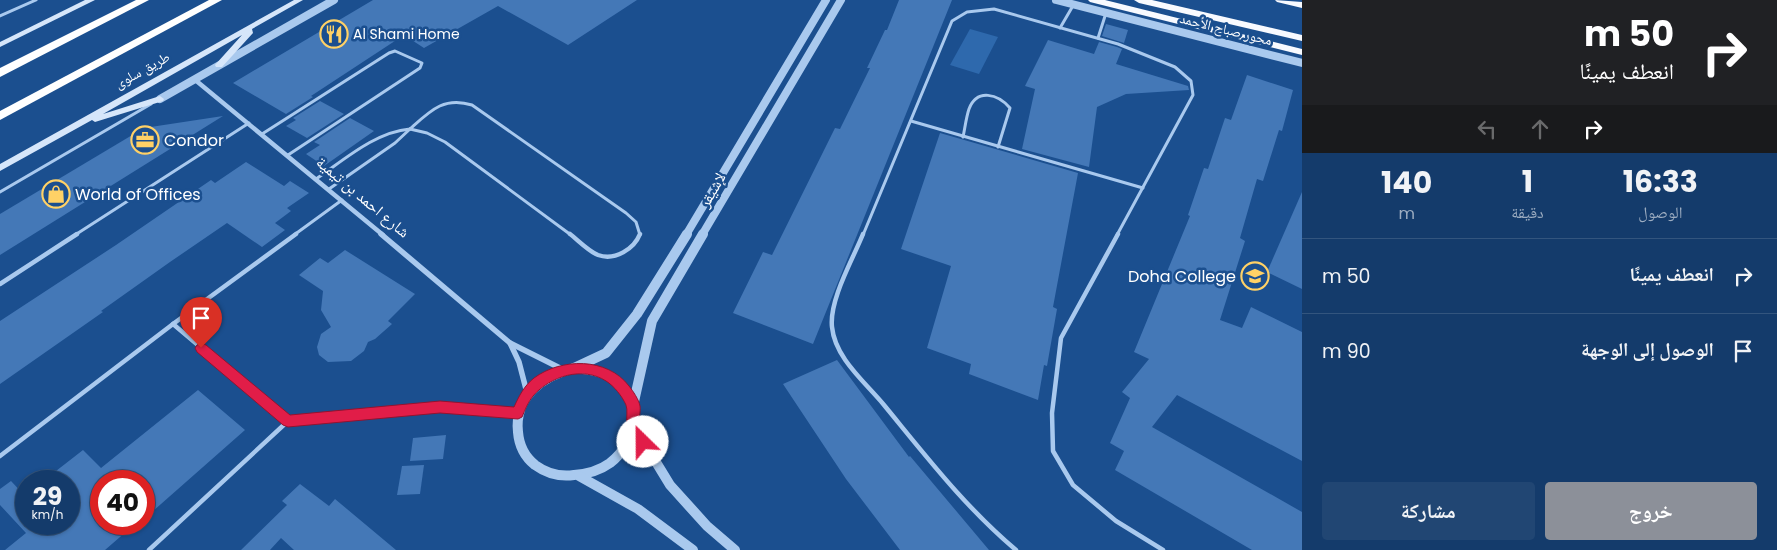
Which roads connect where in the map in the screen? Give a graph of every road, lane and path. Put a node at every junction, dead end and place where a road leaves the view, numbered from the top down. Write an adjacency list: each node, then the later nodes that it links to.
1 (36, 0): 16 (lane)
2 (91, 0): 21 (main road)
3 (144, 0): 25 (highway)
4 (217, 0): 28 (highway, طريق سلوى)
5 (299, 0): 17 (main road, طريق سلوى)
6 (334, 0): 24 (street)
7 (826, 0): 46 (street, لإشيقر)
8 (841, 0): 48 (street, لإشيقر)
9 (1056, 0): 13 (street, محور صباح الأحمد)
10 (1093, 0): 22 (highway)
11 (1139, 0): 20 (highway, محور صباح الأحمد)
12 (1280, 0): 14 (highway)
13 (1074, 4): 15 (street, محور صباح الأحمد); 18 (lane)
14 (1302, 5)
15 (1106, 13): 19 (lane); 23 (street, محور صباح الأحمد)
16 (0, 16)
17 (265, 19): 24 (main road); 31 (main road, طريق سلوى)
18 (1060, 28): 19 (lane); 29 (lane)
19 (1098, 38): 39 (lane)
20 (1302, 38)
21 (0, 45)
22 (1302, 52)
23 (1302, 63)
24 (219, 65): 26 (street)
25 (0, 73)
26 (194, 79): 27 (street); 30 (street, شارع احمد بن تيمية)
27 (160, 99): 31 (main road); 41 (lane)
28 (0, 116)
29 (911, 121): 34 (lane); 57 (lane)
30 (248, 123): 33 (street, شارع احمد بن تيمية); 43 (lane)
31 (71, 127): 37 (main road, طريق سلوى)
32 (409, 129): 32 (lane); 38 (lane); 40 (lane)
33 (262, 134): 36 (street, شارع احمد بن تيمية); 36 (lane)
34 (963, 137): 35 (lane); 35 (lane)
35 (998, 147): 39 (lane)
36 (288, 155): 38 (street, شارع احمد بن تيمية)
37 (0, 168)
38 (316, 179): 40 (street, شارع احمد بن تيمية)
39 (1143, 188): 58 (lane)
40 (329, 189): 42 (street, شارع احمد بن تيمية)
41 (0, 192)
42 (342, 200): 44 (lane); 45 (street, شارع احمد بن تيمية)
43 (0, 284)
44 (173, 324): 50 (lane); 52 (lane)
45 (510, 343): 46 (street, شارع احمد بن تيمية); 47 (street, شارع احمد بن تيمية)
46 (570, 369): 47 (street); 48 (street)
47 (527, 393): 49 (street)
48 (633, 406): 51 (street)
49 (518, 413): 50 (lane); 53 (street)
50 (288, 421): 54 (lane)
51 (634, 426): 53 (street); 56 (street)
52 (0, 456)
53 (579, 476): 55 (street)
54 (149, 550)
55 (693, 550)
56 (735, 550)
57 (1016, 550)
58 (1163, 550)

